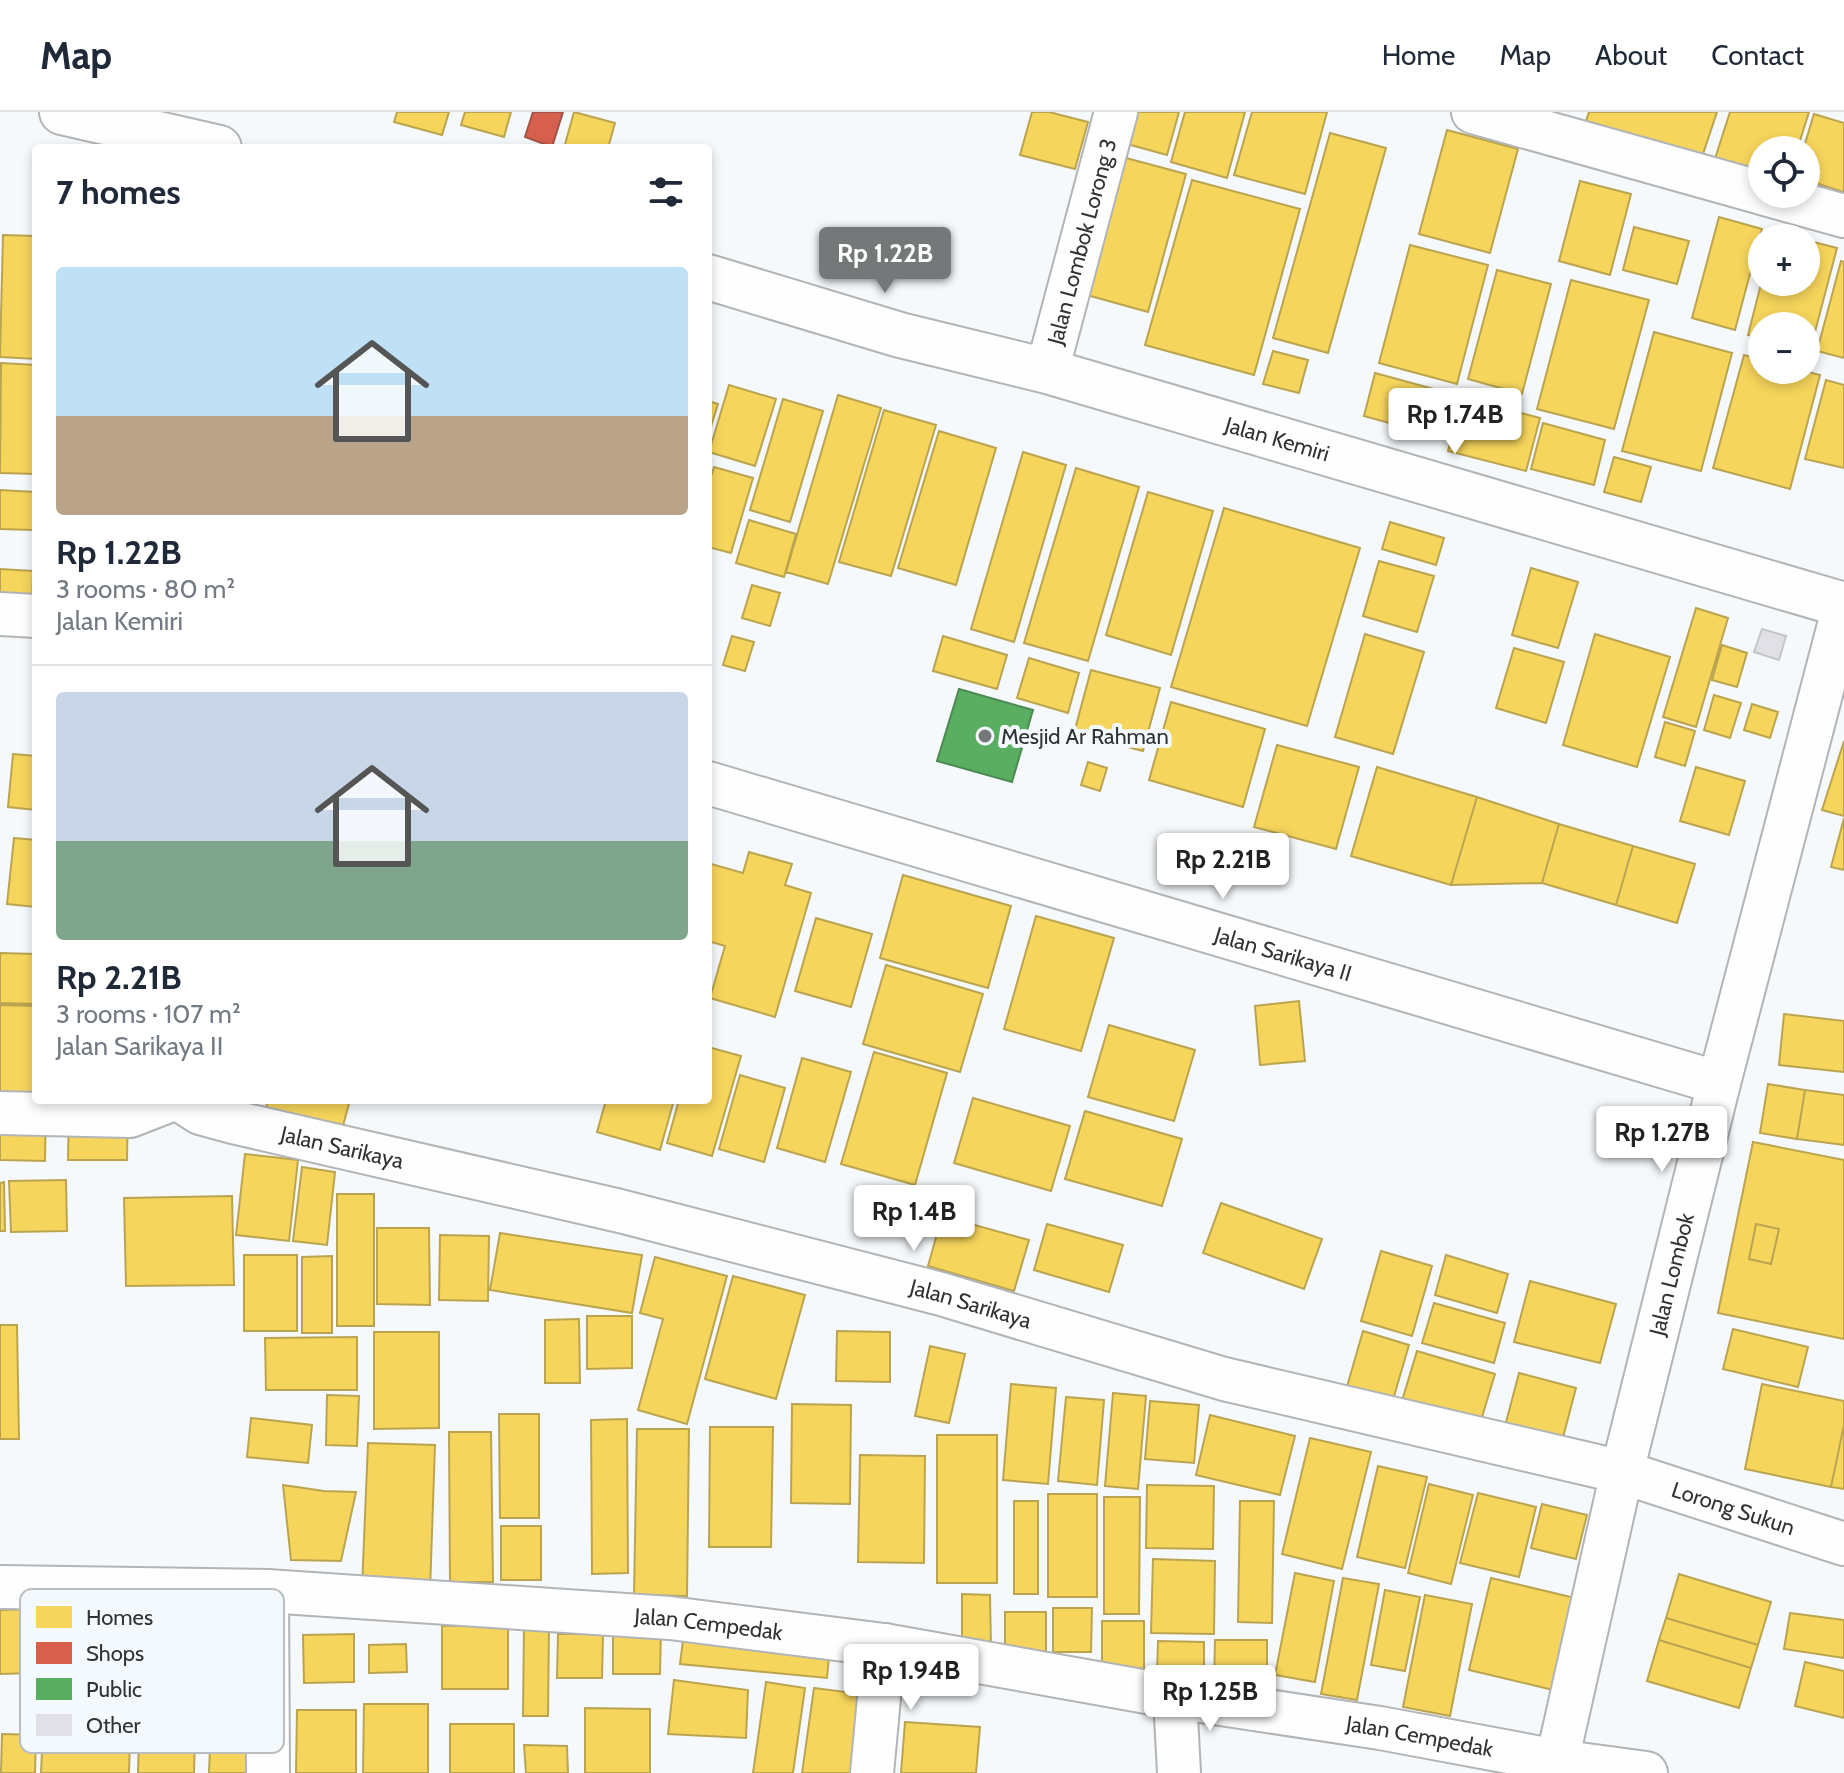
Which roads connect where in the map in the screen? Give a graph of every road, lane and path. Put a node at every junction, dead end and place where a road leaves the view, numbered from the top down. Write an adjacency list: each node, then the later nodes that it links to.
1 (62, 112): 4 (street)
2 (1116, 112): 9 (street, Jalan Lombok Lorong 3)
3 (1473, 112): 5 (street)
4 (202, 144)
5 (1748, 189)
6 (1815, 208): 7 (street)
7 (1844, 216)
8 (712, 278): 9 (street, Jalan Kemiri)
9 (1047, 371): 10 (street, Jalan Kemiri)
10 (1844, 606): 14 (street, Jalan Lombok)
11 (0, 614): 12 (street)
12 (32, 616)
13 (712, 784): 14 (street, Jalan Sarikaya II)
14 (1719, 1083): 18 (street, Jalan Lombok)
15 (161, 1104): 17 (street)
16 (186, 1104): 18 (street, Jalan Sarikaya)
17 (0, 1113)
18 (1622, 1472): 19 (street, Lorong Sukun); 26 (street, Jalan Lombok)
19 (1844, 1544)
20 (0, 1587): 21 (street, Jalan Cempedak)
21 (134, 1589)
22 (284, 1592): 23 (street, Jalan Cempedak)
23 (884, 1645): 24 (street, Jalan Cempedak); 28 (street)
24 (1175, 1697): 26 (street, Jalan Cempedak); 29 (street)
25 (268, 1753): 27 (street)
26 (1557, 1761): 30 (street, Jalan Cempedak)
27 (268, 1773)
28 (872, 1773)
29 (1179, 1773)
30 (1646, 1773)

